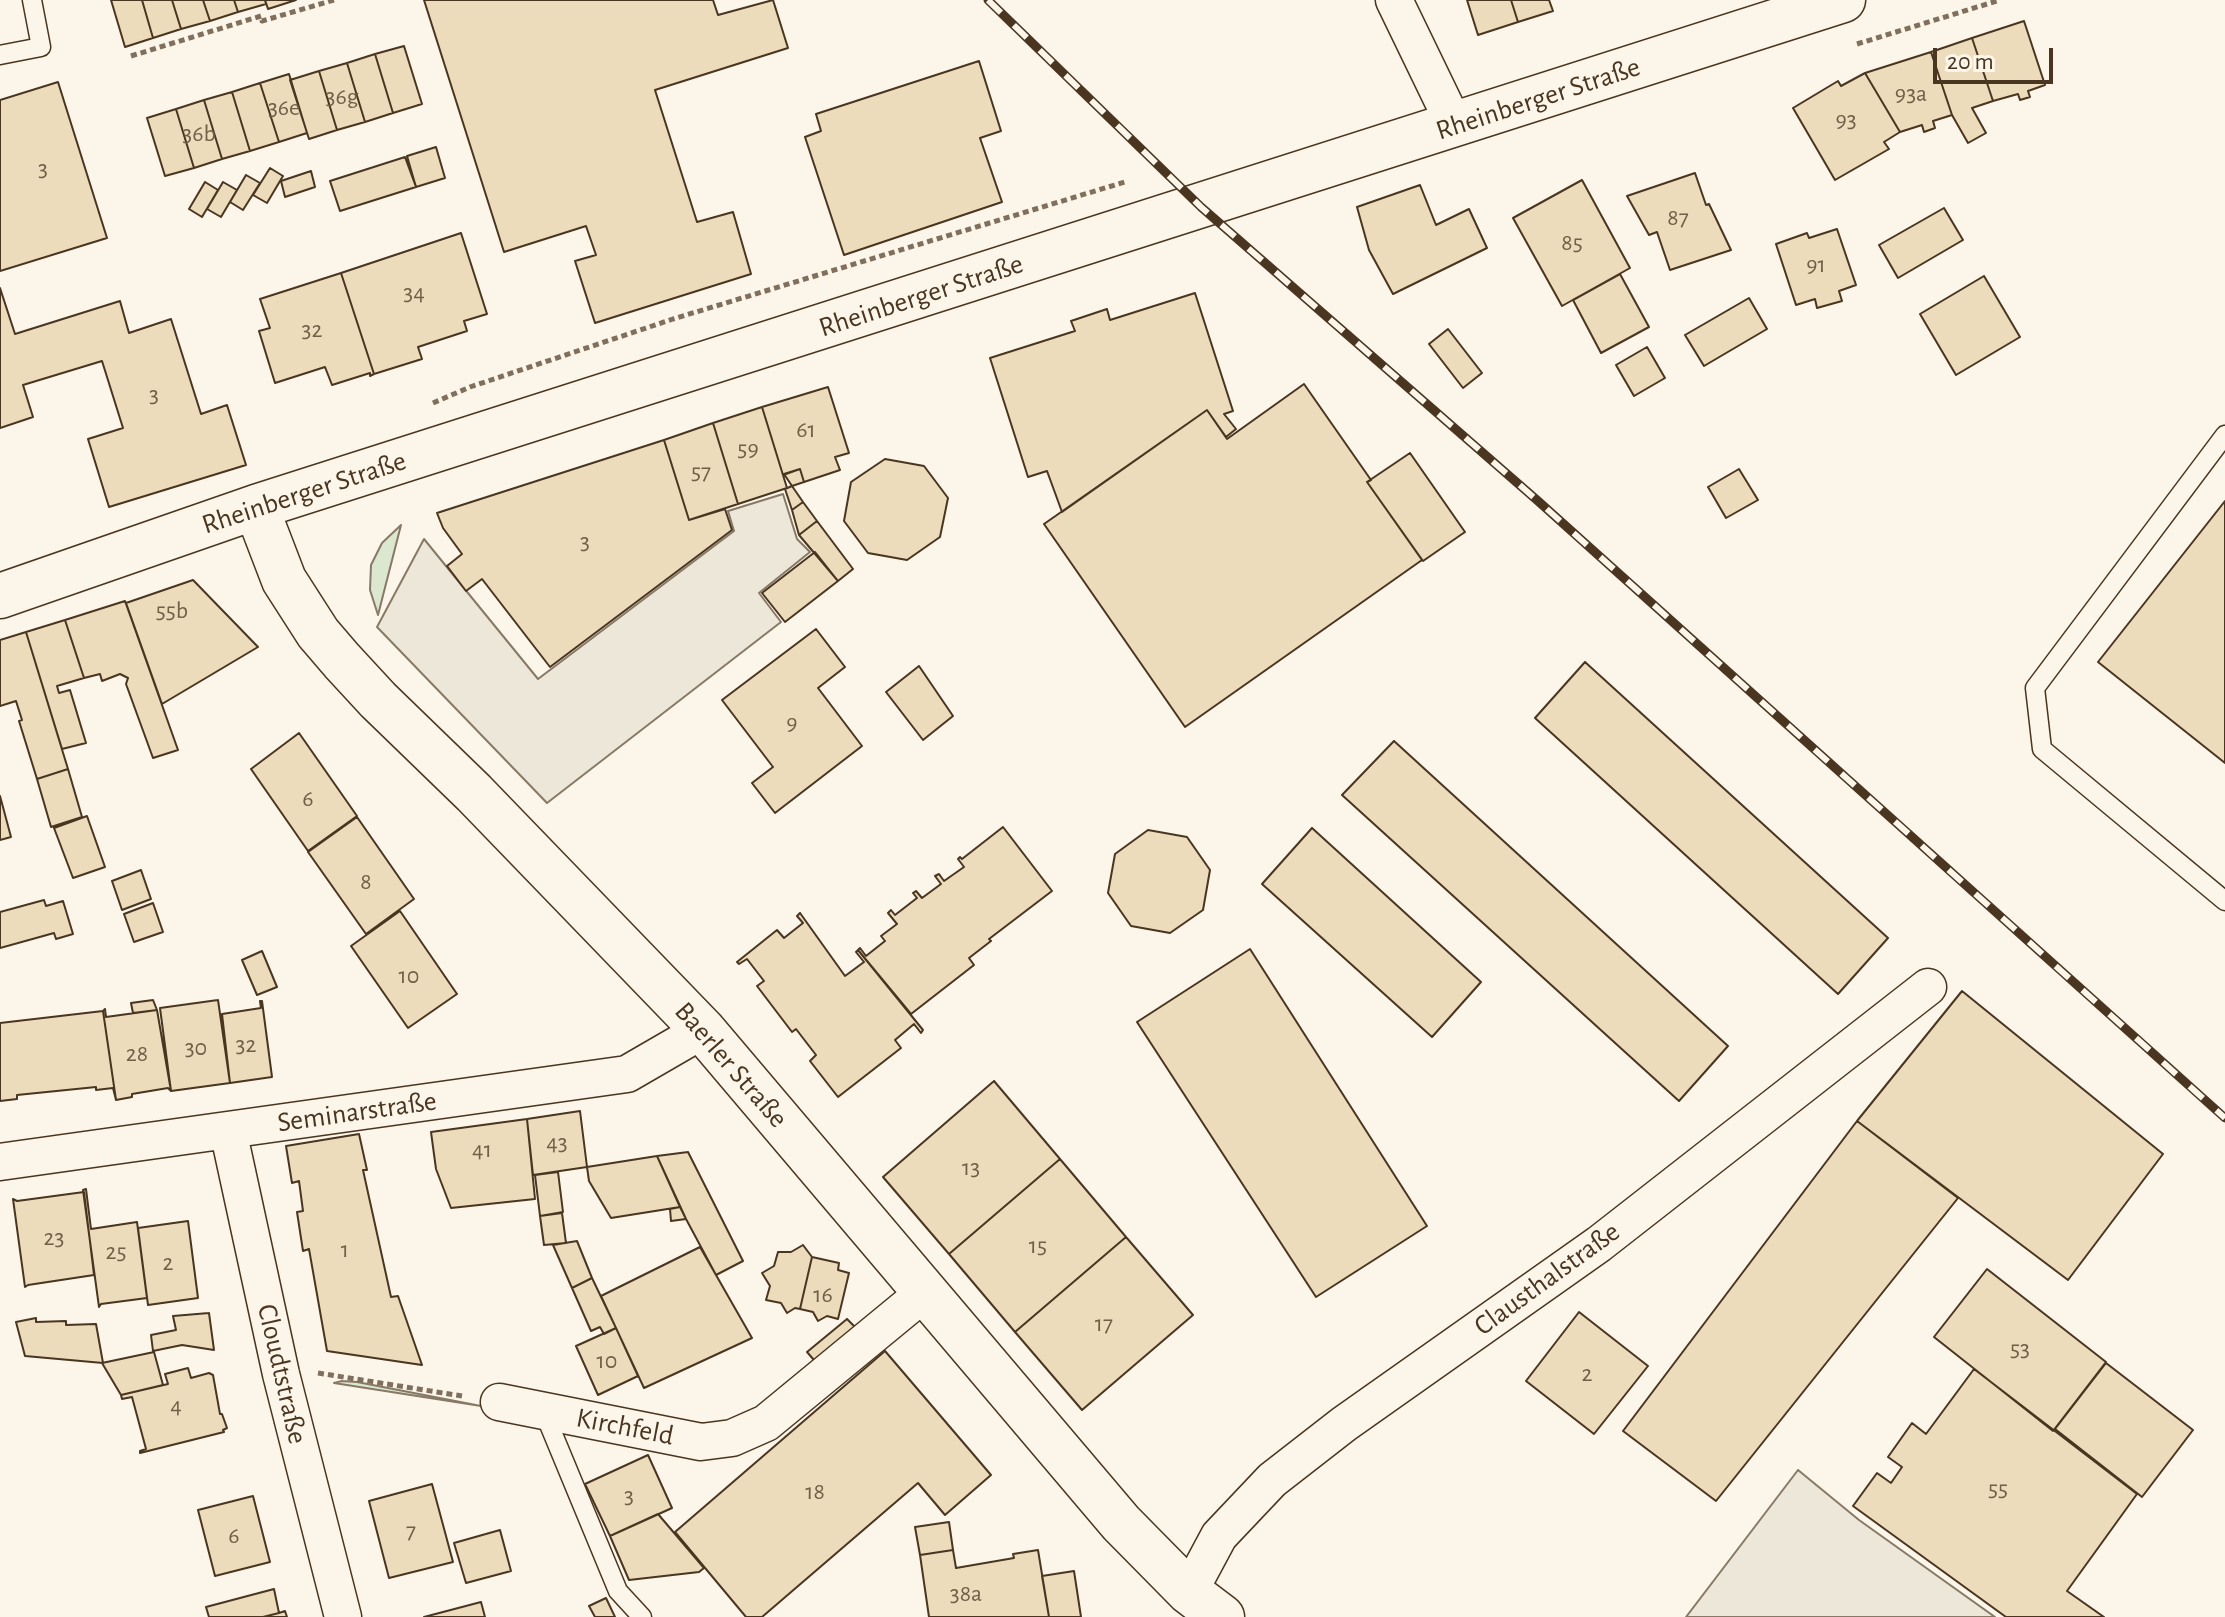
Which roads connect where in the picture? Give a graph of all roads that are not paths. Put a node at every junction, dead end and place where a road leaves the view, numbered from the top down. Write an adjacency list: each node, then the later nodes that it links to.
1 (32, 0): 4 (lane)
2 (1394, 0): 5 (street)
3 (1843, 0): 5 (main road, Rheinberger Straße)
4 (0, 55)
5 (1455, 126): 7 (main road, Rheinberger Straße)
6 (2225, 435): 9 (lane)
7 (256, 507): 8 (main road, Rheinberger Straße); 11 (main road, Baerler Straße)
8 (0, 596)
9 (2225, 901)
10 (1928, 987): 17 (street, Clausthalstraße)
11 (703, 1030): 12 (street, Seminarstraße); 14 (main road, Baerler Straße)
12 (228, 1130): 13 (street, Seminarstraße); 18 (street, Cloudtstraße)
13 (0, 1162)
14 (924, 1293): 16 (street, Kirchfeld); 17 (main road, Baerler Straße)
15 (499, 1402): 16 (street, Kirchfeld)
16 (543, 1410): 19 (lane)
17 (1205, 1604)
18 (343, 1617)
19 (642, 1617)

